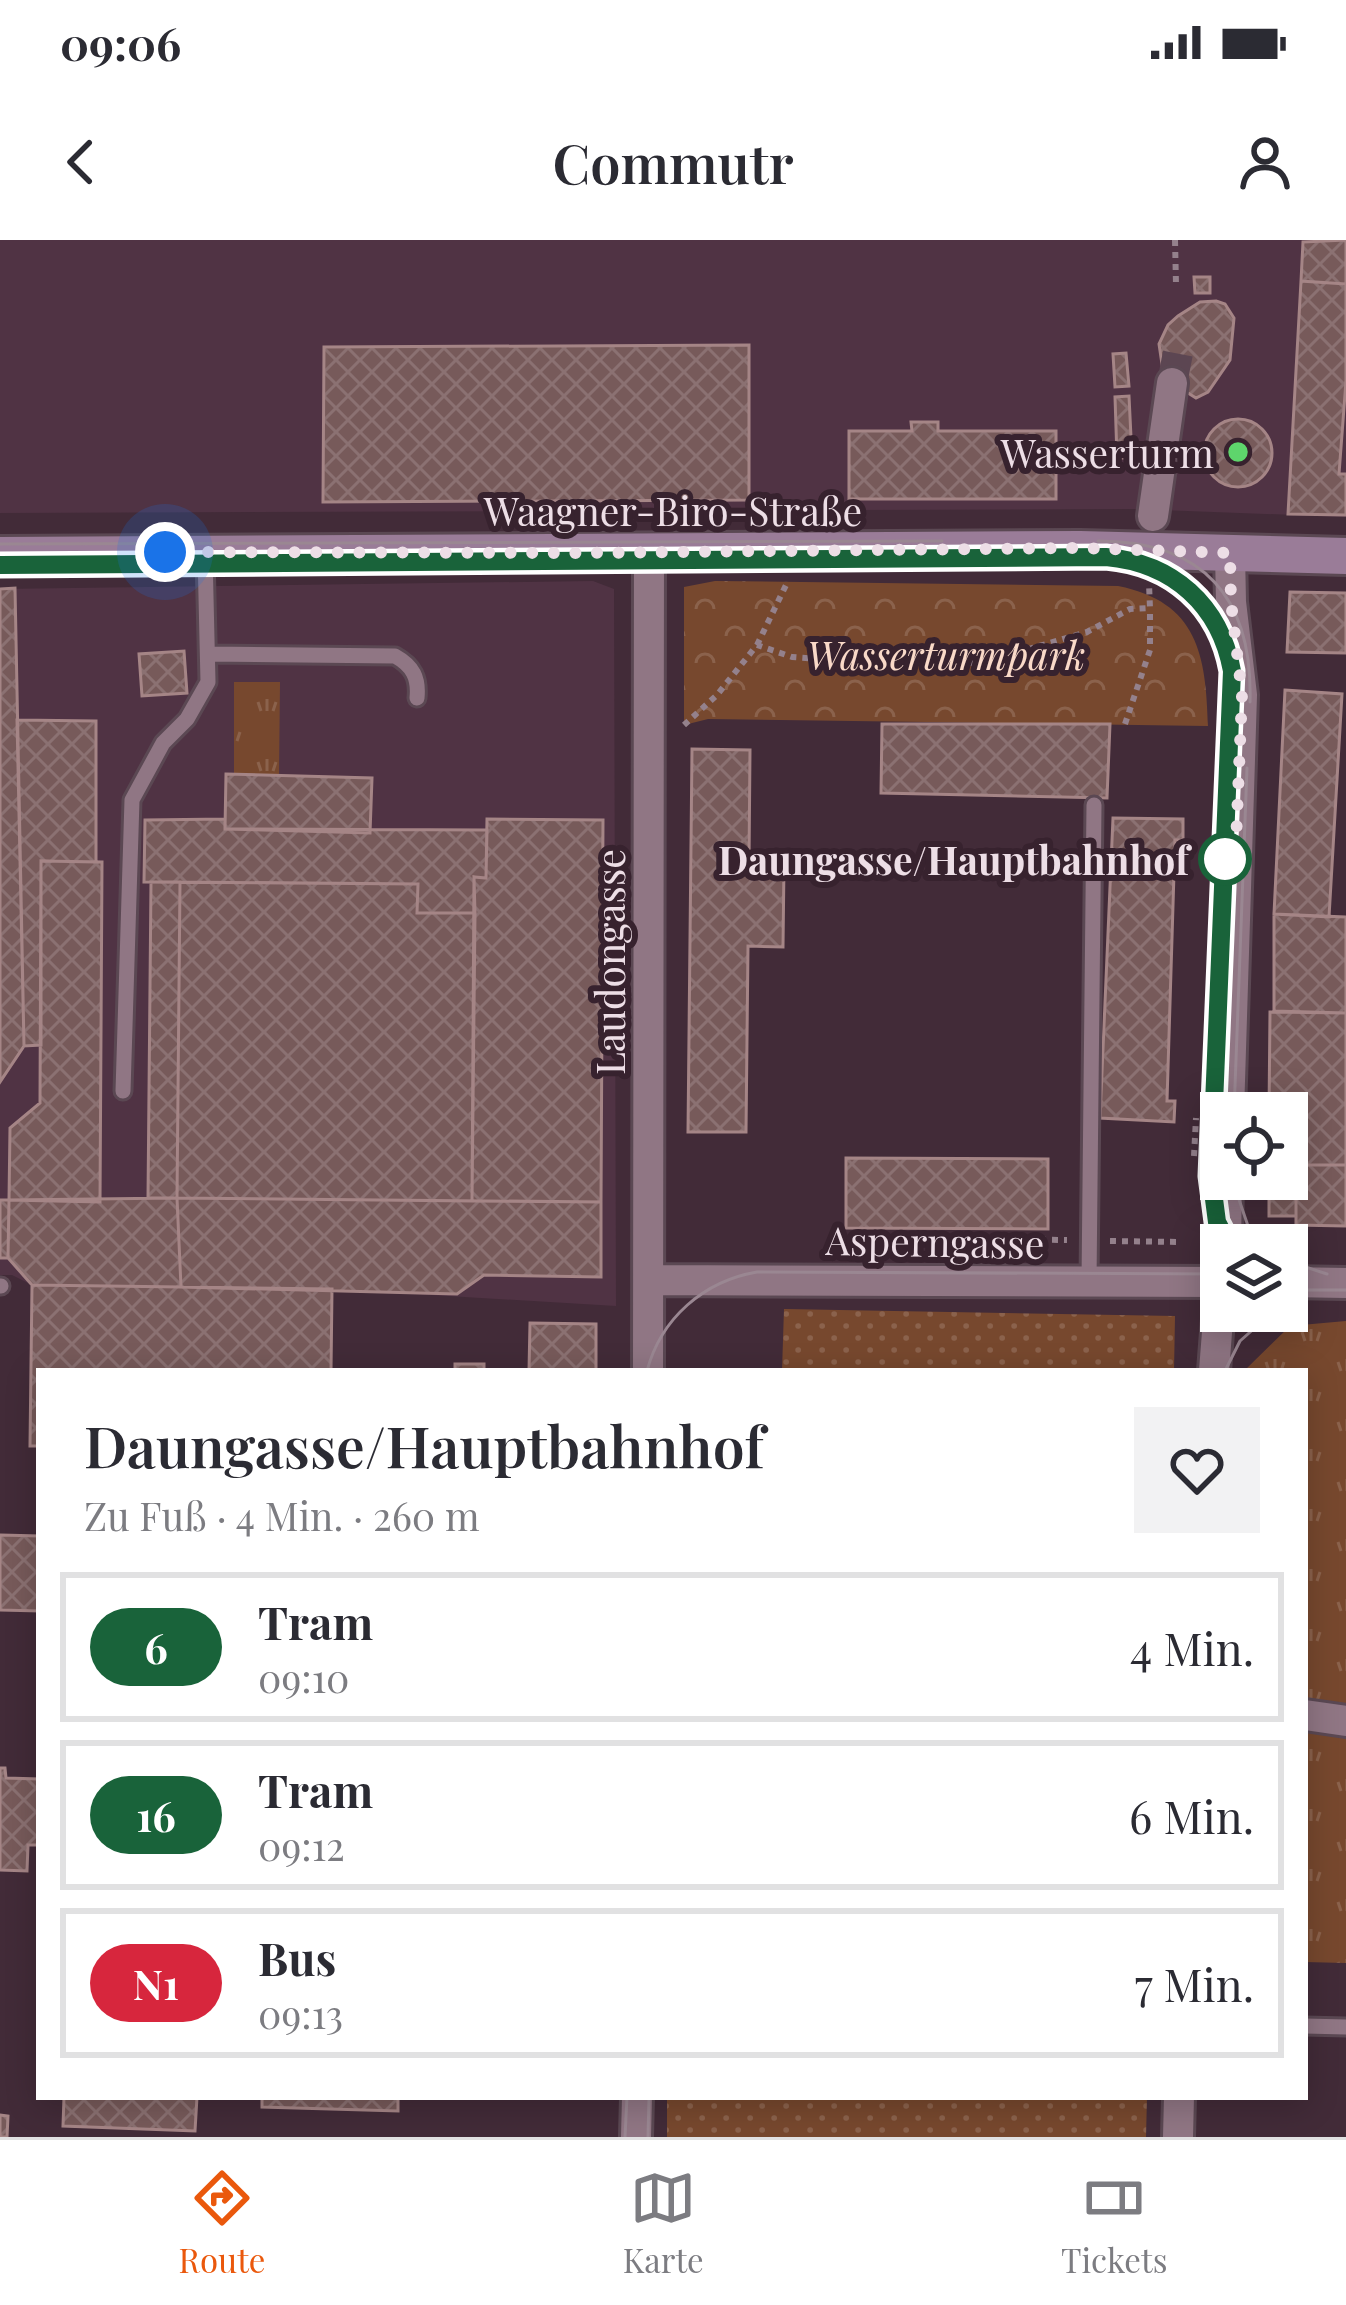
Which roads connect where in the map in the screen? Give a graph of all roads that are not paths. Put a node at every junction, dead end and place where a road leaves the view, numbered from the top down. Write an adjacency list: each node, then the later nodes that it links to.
1 (1172, 383): 2 (street)
2 (1153, 516)
3 (206, 551): 4 (street, Waagner-Biro-Straße); 6 (street, Waagner-Biro-Straße); 8 (lane)
4 (649, 553): 5 (street, Waagner-Biro-Straße); 13 (street, Laudongasse)
5 (1230, 553): 7 (street, Waagner-Biro-Straße); 12 (street)
6 (0, 555)
7 (1346, 556)
8 (208, 654): 9 (lane); 11 (lane)
9 (418, 698)
10 (1094, 805): 14 (lane)
11 (123, 1091)
12 (1230, 1092)
13 (649, 1280): 14 (street, Asperngasse); 19 (street, Laudongasse)
14 (1089, 1282): 15 (street, Asperngasse)
15 (1200, 1282)
16 (1308, 1282): 17 (street)
17 (1346, 1283)
18 (1217, 1332): 20 (street)
19 (648, 1368)
20 (1214, 1368)
21 (1308, 1715): 22 (street)
22 (1346, 1721)
23 (1308, 2026): 24 (lane)
24 (1346, 2026)
25 (637, 2100): 27 (street)
26 (1179, 2100): 28 (street)
27 (636, 2137)
28 (1178, 2137)

